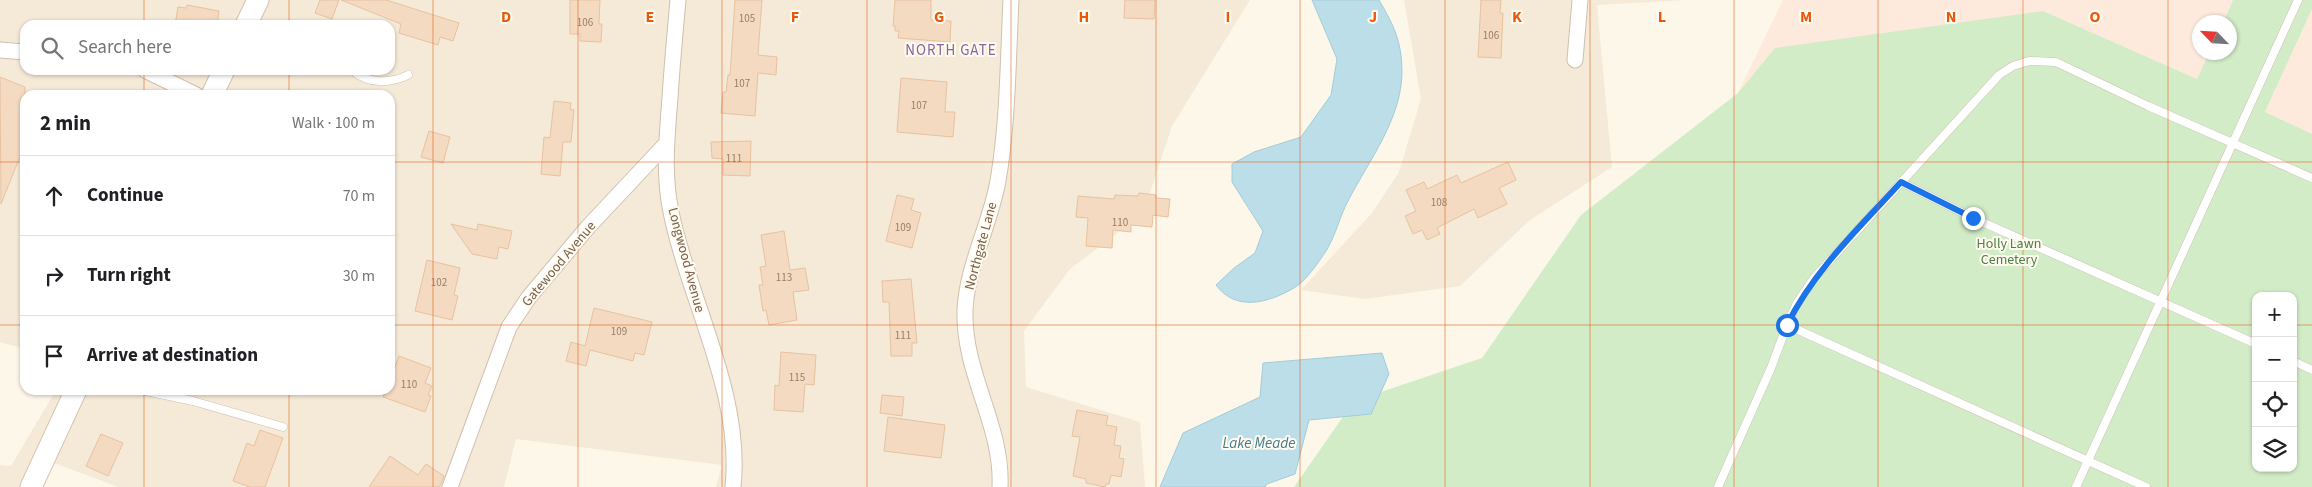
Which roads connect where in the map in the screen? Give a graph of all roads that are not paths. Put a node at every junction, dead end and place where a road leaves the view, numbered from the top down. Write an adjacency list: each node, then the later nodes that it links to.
1 (258, 0): 6 (street)
2 (678, 0): 17 (street, Longwood Avenue)
3 (1011, 0): 32 (street, Northgate Lane)
4 (1580, 0): 9 (street)
5 (2298, 0): 16 (lane)
6 (249, 20)
7 (0, 50): 8 (street)
8 (20, 52)
9 (1575, 60)
10 (155, 75): 14 (street)
11 (222, 75): 15 (street)
12 (358, 75): 13 (lane)
13 (408, 75)
14 (186, 90)
15 (214, 90)
16 (2234, 142): 18 (lane); 19 (lane); 20 (lane)
17 (666, 144): 30 (street, Gatewood Avenue); 31 (street, Longwood Avenue)
18 (2312, 178)
19 (1901, 182): 20 (lane); 21 (lane)
20 (2160, 301): 22 (lane); 28 (lane)
21 (1787, 325): 28 (lane); 33 (lane)
22 (2252, 342)
23 (2297, 363): 24 (lane)
24 (2312, 370)
25 (74, 395): 29 (street)
26 (164, 395): 27 (lane)
27 (283, 427)
28 (2088, 461): 34 (lane); 35 (lane)
29 (31, 487)
30 (450, 487)
31 (733, 487)
32 (1000, 487)
33 (1718, 487)
34 (2076, 487)
35 (2146, 487)

